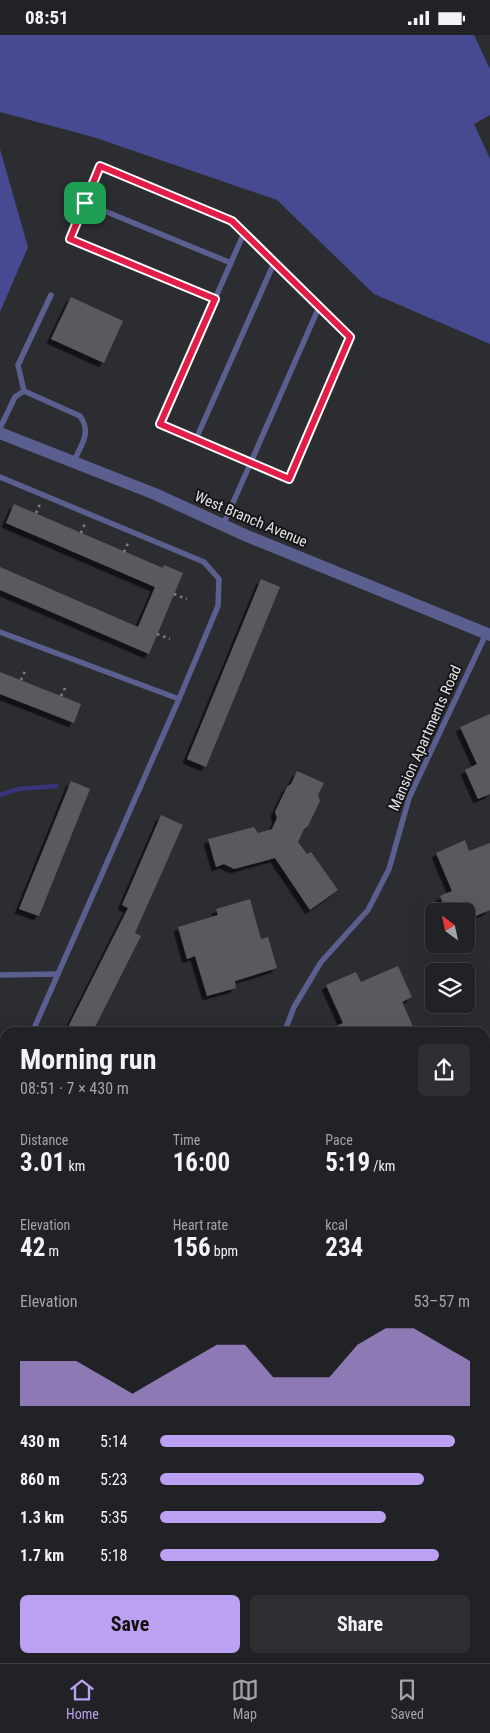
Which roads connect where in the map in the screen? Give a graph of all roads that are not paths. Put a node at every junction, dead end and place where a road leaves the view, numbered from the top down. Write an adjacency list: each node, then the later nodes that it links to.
1 (85, 203): 2 (lane); 3 (lane); 6 (lane)
2 (244, 233): 3 (lane); 4 (lane)
3 (231, 263): 6 (lane)
4 (274, 263): 7 (lane); 11 (lane)
5 (51, 295): 8 (lane)
6 (215, 299): 11 (lane)
7 (319, 307): 13 (lane); 13 (lane)
8 (24, 391): 9 (lane); 12 (lane)
9 (0, 428)
10 (0, 433): 12 (street, West Branch Avenue)
11 (196, 439): 13 (lane)
12 (74, 461): 15 (street, West Branch Avenue)
13 (250, 462): 15 (lane)
14 (0, 477): 18 (lane)
15 (223, 525): 17 (street, West Branch Avenue)
16 (0, 632): 18 (lane)
17 (488, 634): 22 (lane, Mansion Apartments Road)
18 (179, 699): 19 (lane)
19 (57, 974): 20 (lane); 21 (lane)
20 (0, 975)
21 (35, 1027)
22 (286, 1027)

